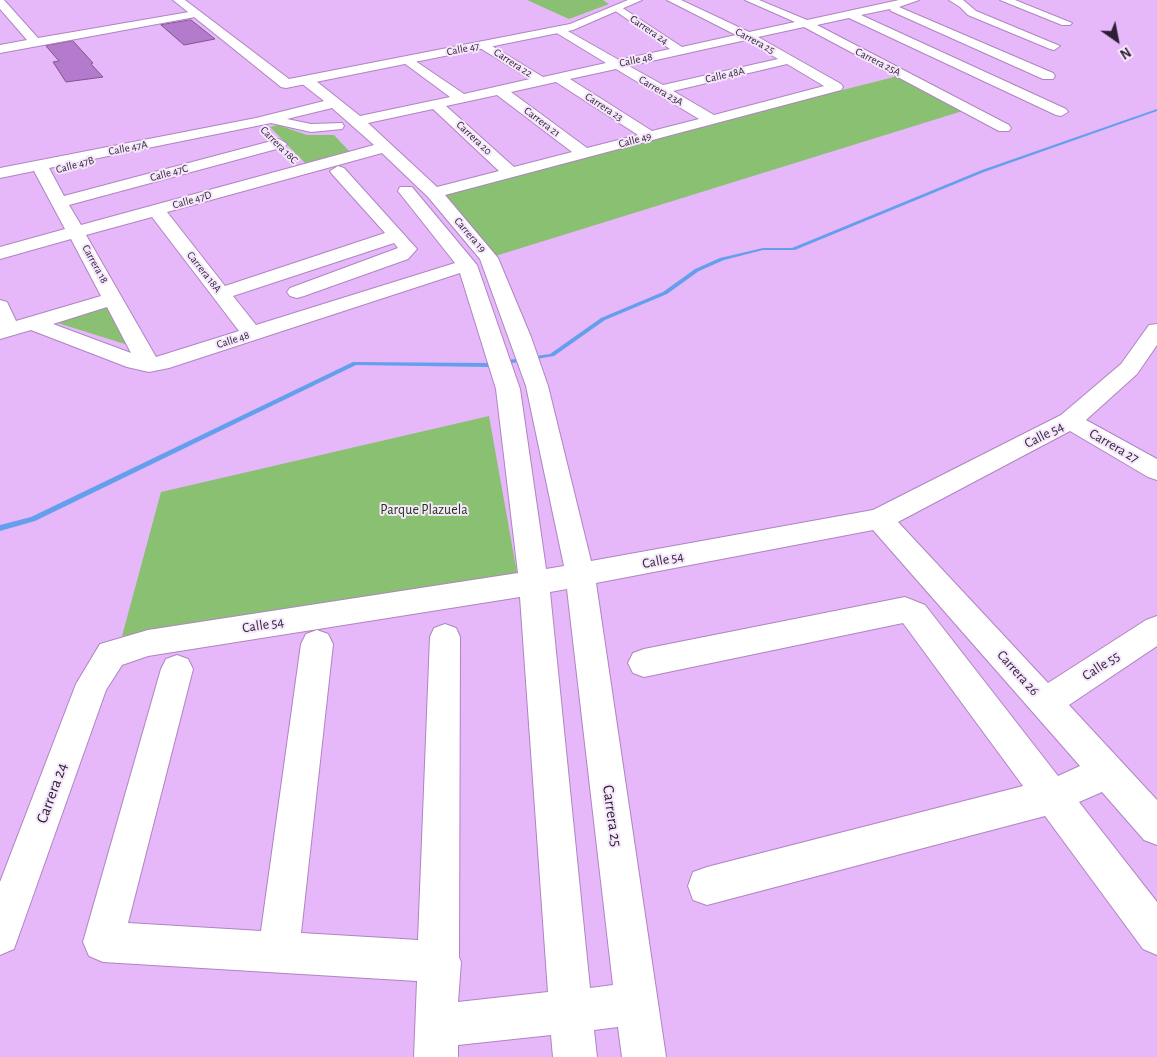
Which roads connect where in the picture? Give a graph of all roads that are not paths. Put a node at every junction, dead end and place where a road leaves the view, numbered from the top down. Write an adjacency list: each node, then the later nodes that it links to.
1 (181, 0): 17 (street)
2 (197, 0): 20 (street)
3 (637, 0): 12 (street, Calle 47)
4 (672, 0): 26 (street, Carrera 25)
5 (776, 0): 10 (street)
6 (862, 0): 14 (street)
7 (914, 0): 14 (street, Calle 48)
8 (1005, 0): 13 (street)
9 (0, 2): 27 (street)
10 (754, 2): 24 (street, Carrera 25A)
11 (958, 2): 21 (street); 29 (street)
12 (612, 3): 25 (street, Calle 47); 28 (street, Calle 47); 31 (street, Carrera 24)
13 (1022, 6): 15 (street); 23 (street)
14 (881, 7): 18 (street, Calle 48)
15 (1054, 7)
16 (895, 9): 19 (street)
17 (195, 14): 27 (street); 38 (street)
18 (850, 14): 22 (street); 24 (street, Calle 48)
19 (910, 15): 22 (street); 39 (street)
20 (221, 18)
21 (1012, 20)
22 (868, 22): 39 (street)
23 (1066, 23)
24 (804, 24): 26 (street, Calle 48); 52 (street, Carrera 25A)
25 (560, 30): 28 (street, Calle 47); 34 (street, Carrera 23A)
26 (747, 36): 31 (street, Calle 48); 33 (street, Carrera 25)
27 (35, 42): 30 (street)
28 (474, 45): 32 (street, Calle 47); 35 (street, Calle 47); 37 (street, Carrera 22)
29 (1054, 46)
30 (0, 48)
31 (680, 51): 34 (street, Calle 48)
32 (408, 60): 35 (street, Calle 47); 43 (street, Carrera 20)
33 (789, 60): 40 (street, Carrera 25); 42 (street, Calle 48A)
34 (616, 65): 36 (street, Calle 48); 42 (street, Carrera 23A)
35 (299, 75): 38 (street, Calle 47); 44 (street, Carrera 19)
36 (558, 77): 37 (street, Calle 48); 53 (street, Carrera 23)
37 (541, 81): 41 (street, Calle 48)
38 (283, 82): 46 (street)
39 (1005, 86): 47 (street)
40 (836, 87): 48 (street, Calle 49)
41 (500, 90): 43 (street, Calle 48); 58 (street, Carrera 21)
42 (660, 90): 48 (street, Carrera 23A)
43 (461, 98): 45 (street, Calle 48)
44 (335, 104): 46 (street); 49 (street, Carrera 19)
45 (436, 104): 49 (street, Calle 48); 64 (street, Carrera 20)
46 (315, 108): 50 (street); 51 (street)
47 (1061, 112)
48 (712, 120): 53 (street, Calle 49)
49 (357, 121): 56 (street, Carrera 19)
50 (256, 122): 51 (street); 54 (street, Calle 47A); 55 (street, Carrera 18C)
51 (337, 126): 57 (street)
52 (1004, 128)
53 (650, 136): 58 (street, Calle 49)
54 (164, 140): 60 (street, Calle 47B)
55 (279, 144): 61 (street, Carrera 18C); 67 (street, Calle 47C)
56 (385, 147): 57 (street, Calle 47D); 66 (street, Carrera 19)
57 (364, 152): 59 (street); 61 (street, Calle 47D)
58 (585, 154): 64 (street, Calle 49)
59 (378, 166)
60 (41, 169): 63 (street); 67 (street, Carrera 18)
61 (302, 169): 68 (street, Calle 47D)
62 (338, 171): 70 (street)
63 (0, 173)
64 (511, 173): 66 (street, Calle 49)
65 (393, 179): 72 (street, Carrera 19)
66 (434, 193): 87 (street, Carrera 19)
67 (60, 202): 69 (street, Carrera 18)
68 (156, 210): 69 (street, Calle 47D); 75 (street, Carrera 18A)
69 (76, 232): 71 (street, Calle 47D); 76 (street, Carrera 18)
70 (396, 234): 73 (street); 74 (street)
71 (0, 253)
72 (466, 265): 82 (street, Calle 48); 88 (street, Carrera 19)
73 (255, 283): 75 (street); 77 (street)
74 (297, 292)
75 (221, 294): 82 (street, Carrera 18A)
76 (114, 298): 79 (street); 83 (street, Carrera 18)
77 (270, 300)
78 (0, 306): 81 (street)
79 (32, 323): 81 (street); 83 (street, Calle 48)
80 (1157, 330): 84 (street, Calle 54)
81 (5, 332)
82 (252, 334): 83 (street, Calle 48)
83 (149, 365)
84 (1070, 421): 85 (street, Carrera 27); 86 (street, Calle 54)
85 (1157, 471)
86 (879, 519): 87 (street, Calle 54); 95 (street, Carrera 26)
87 (580, 575): 88 (street, Calle 54); 104 (street, Carrera 25)
88 (534, 584): 92 (street, Calle 54); 105 (street)
89 (1157, 629): 95 (street, Calle 55)
90 (445, 637): 103 (street)
91 (317, 644): 102 (street)
92 (110, 654): 100 (street, Carrera 24)
93 (644, 663): 97 (street)
94 (177, 669): 102 (street)
95 (1045, 703): 96 (street, Carrera 26)
96 (1108, 772): 97 (street); 98 (street, Carrera 26)
97 (1052, 796): 99 (street); 101 (street)
98 (1157, 827)
99 (707, 886)
100 (0, 935)
101 (1157, 935)
102 (278, 953): 103 (street)
103 (440, 962): 106 (street)
104 (637, 1004): 105 (street); 108 (street, Carrera 25)
105 (571, 1012): 106 (street); 107 (street)
106 (437, 1041)
107 (575, 1057)
108 (644, 1057)

